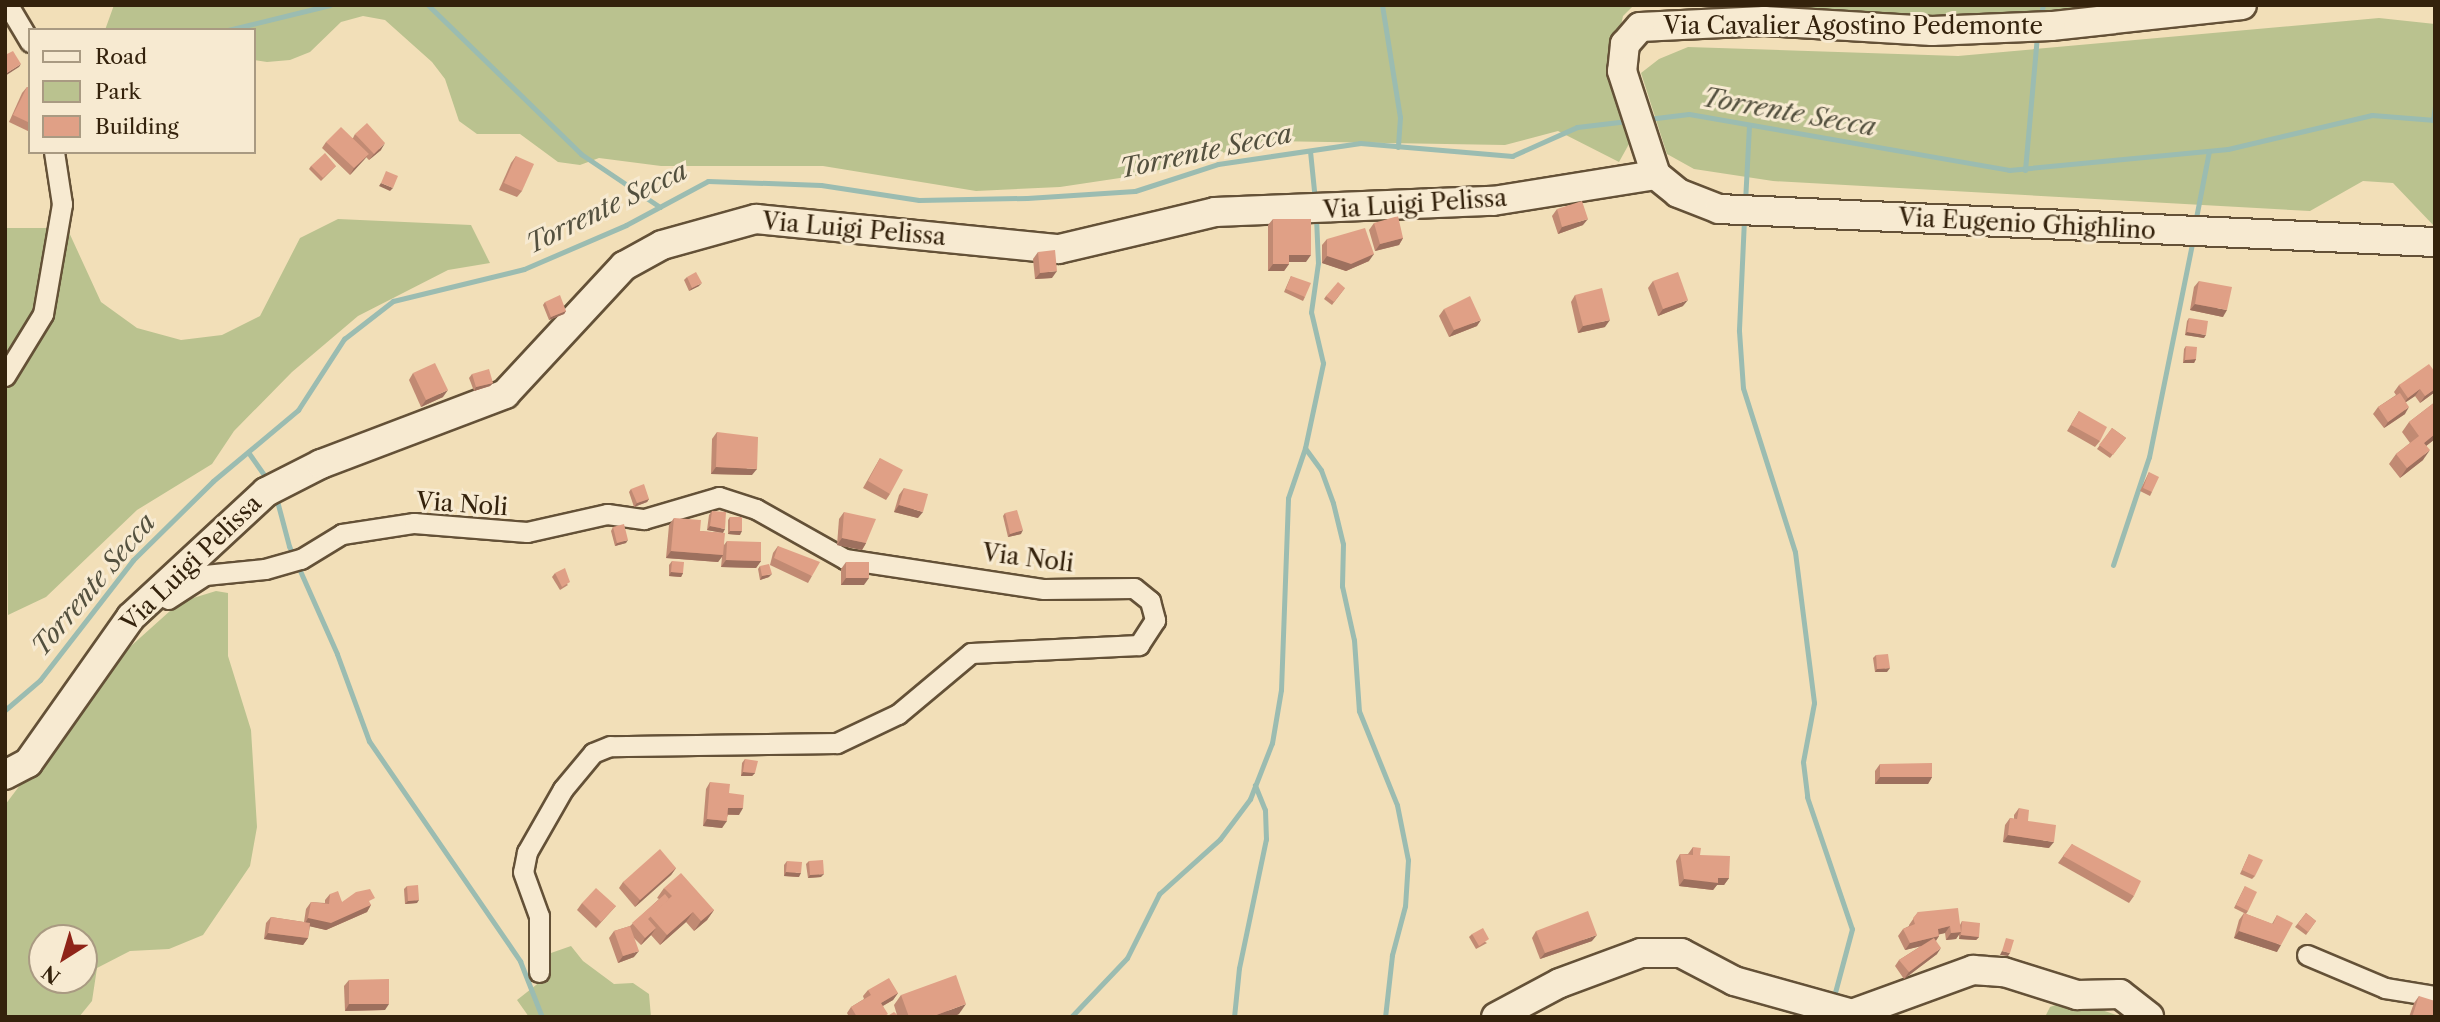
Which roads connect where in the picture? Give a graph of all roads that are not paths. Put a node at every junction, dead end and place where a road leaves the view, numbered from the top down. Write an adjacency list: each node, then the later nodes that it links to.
1 (8, 5): 3 (street)
2 (2242, 5): 5 (street, Via Cavalier Agostino Pedemonte)
3 (28, 39)
4 (54, 154): 7 (street)
5 (1650, 163): 6 (street, Via Eugenio Ghighlino); 8 (street, Via Luigi Pelissa)
6 (2435, 242)
7 (5, 376)
8 (118, 631): 9 (street, Via Luigi Pelissa); 11 (street, Via Noli)
9 (5, 775)
10 (2307, 955): 12 (street)
11 (539, 972)
12 (2435, 996)
13 (1496, 1017): 14 (street)
14 (2149, 1017)

